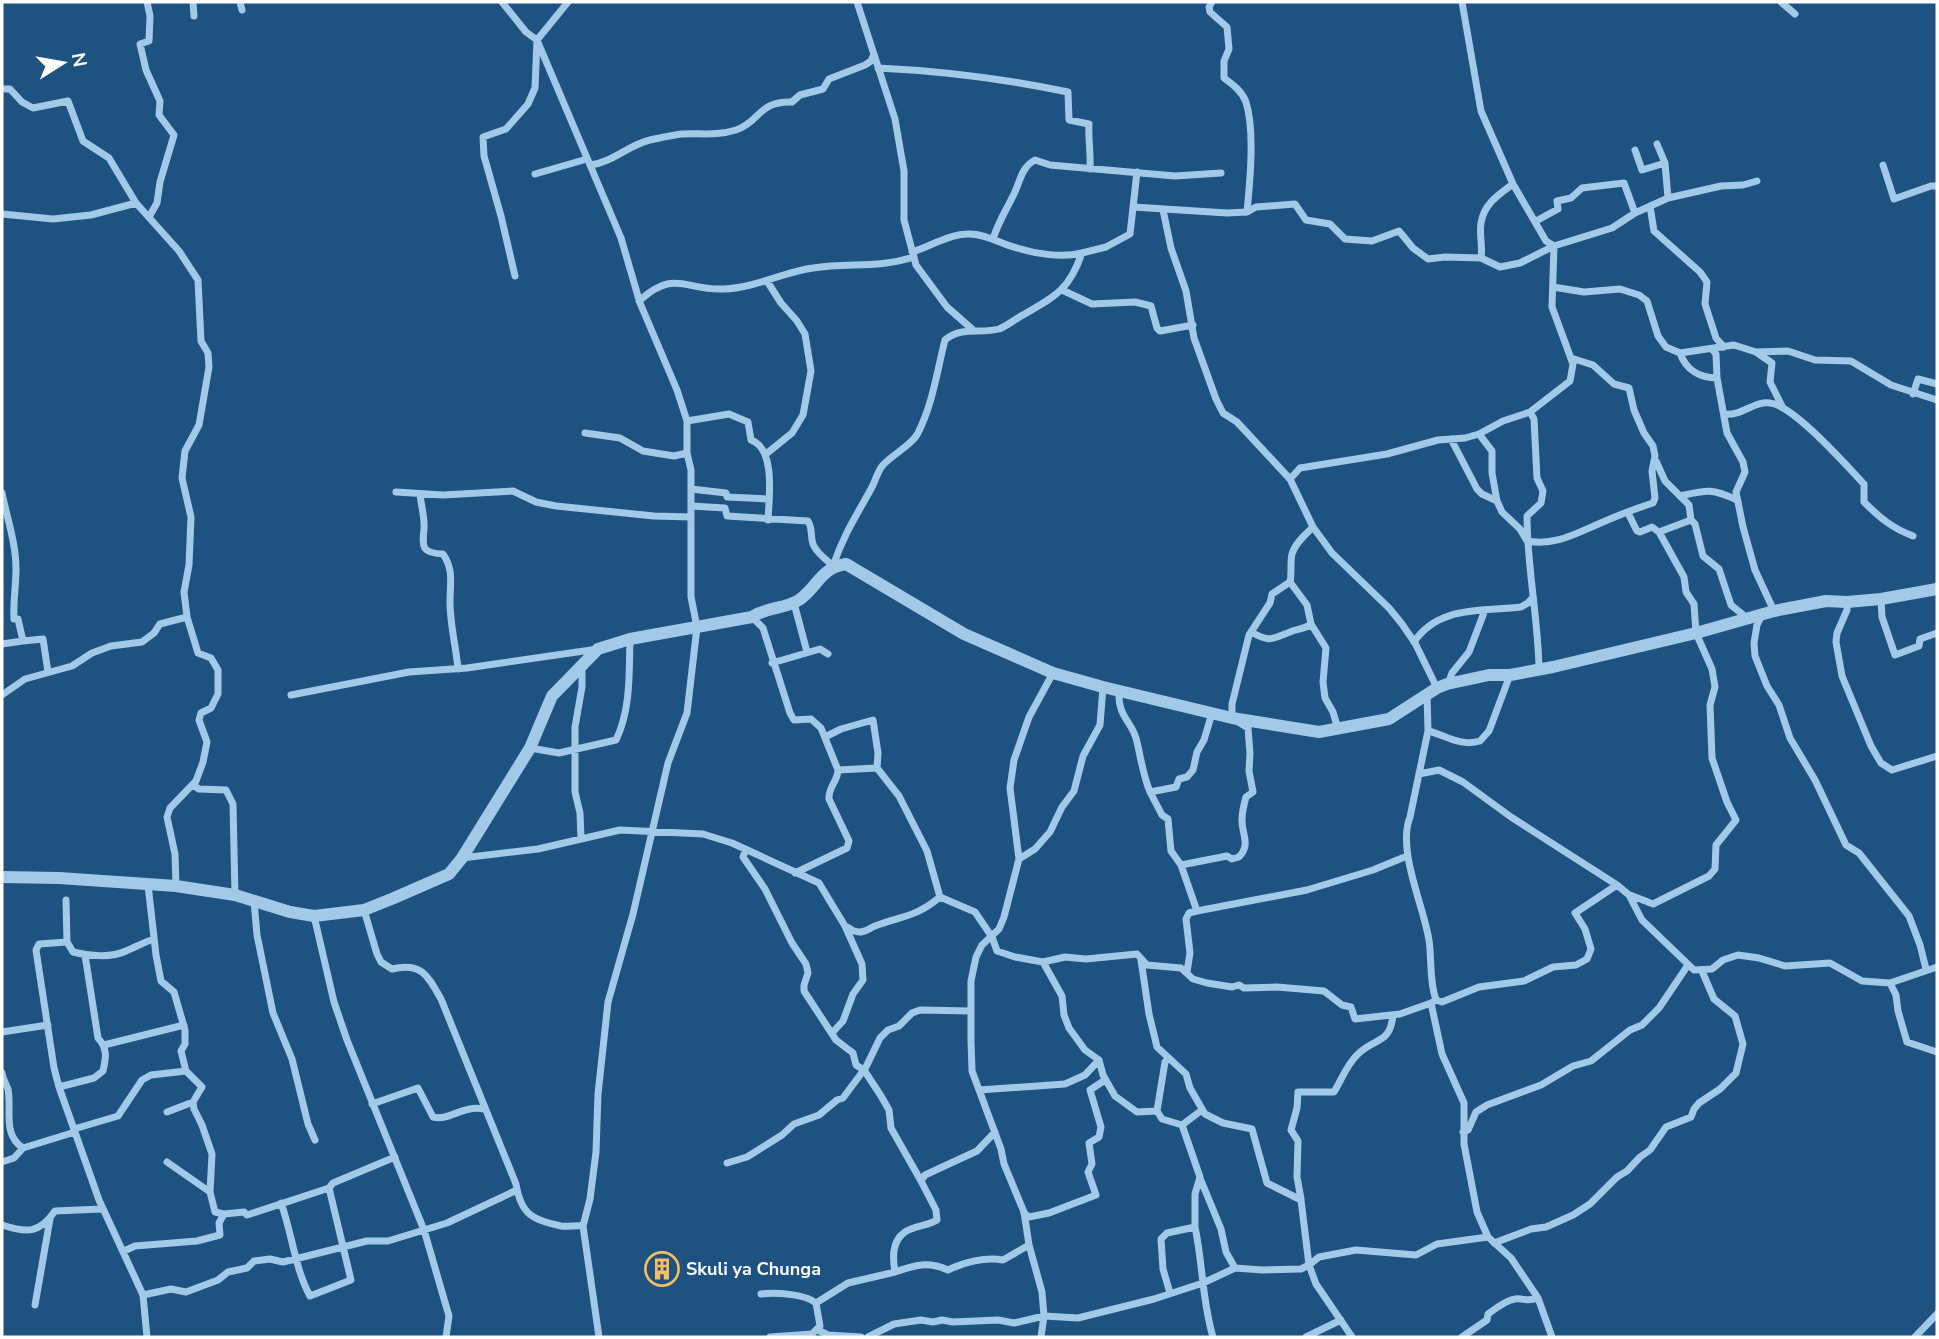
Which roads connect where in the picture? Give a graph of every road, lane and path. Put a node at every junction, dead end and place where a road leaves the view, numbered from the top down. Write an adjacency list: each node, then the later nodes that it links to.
1 (147, 2): 35 (street)
2 (194, 2): 10 (street)
3 (502, 2): 11 (street)
4 (568, 2): 11 (street)
5 (857, 2): 12 (street)
6 (1212, 2): 32 (street)
7 (1462, 2): 25 (street)
8 (1781, 2): 9 (street)
9 (1795, 15)
10 (194, 16)
11 (537, 40): 17 (street); 42 (street)
12 (873, 56): 13 (street); 17 (street)
13 (878, 68): 20 (street); 40 (street)
14 (2, 89): 28 (street)
15 (1657, 144): 18 (street)
16 (1635, 149): 18 (street)
17 (589, 162): 23 (street); 46 (street)
18 (1665, 163): 27 (street)
19 (1882, 165): 26 (street)
20 (1090, 169): 21 (street); 37 (street)
21 (1137, 172): 22 (street); 30 (street)
22 (1221, 173)
23 (535, 174)
24 (1757, 181): 27 (street)
25 (1513, 184): 36 (street); 41 (street)
26 (1937, 186)
27 (1668, 198): 29 (street)
28 (136, 203): 34 (street); 35 (street)
29 (1650, 206): 33 (street); 49 (street)
30 (1133, 207): 31 (street); 39 (street)
31 (1163, 210): 32 (street); 47 (street)
32 (1247, 212): 41 (street)
33 (1635, 213): 36 (street); 38 (street)
34 (2, 214)
35 (149, 217): 96 (street)
36 (1536, 221): 38 (street)
37 (993, 239): 39 (street); 40 (street)
38 (1554, 246): 41 (street); 44 (street)
39 (1082, 253): 45 (street)
40 (913, 255): 43 (street); 48 (street)
41 (1481, 258)
42 (515, 276)
43 (767, 281): 46 (street); 66 (street)
44 (1553, 286): 52 (street); 53 (street)
45 (1062, 290): 47 (street); 48 (street)
46 (639, 301): 61 (street)
47 (1193, 325): 68 (street)
48 (972, 329): 87 (street)
49 (1724, 347): 50 (street); 51 (street)
50 (1712, 349): 52 (street); 54 (street)
51 (1756, 352): 56 (street); 58 (street)
52 (1680, 353): 54 (street)
53 (1571, 358): 59 (street); 67 (street)
54 (1717, 378): 60 (street)
55 (1937, 384): 56 (street)
56 (1913, 394): 57 (street)
57 (1937, 400)
58 (1782, 406): 60 (street); 85 (street)
59 (1530, 412): 63 (street); 86 (street)
60 (1724, 414): 75 (street)
61 (687, 421): 65 (street); 66 (street)
62 (584, 433): 65 (street)
63 (1479, 434): 64 (street); 76 (street)
64 (1451, 439): 68 (street); 76 (street)
65 (687, 453): 69 (street)
66 (766, 454): 74 (street)
67 (1655, 460): 73 (street); 79 (street)
68 (1290, 479): 83 (street)
69 (691, 489): 74 (street); 78 (street)
70 (396, 492): 72 (street)
71 (2, 493): 77 (street)
72 (420, 494): 80 (street); 114 (street)
73 (1680, 496): 75 (street); 82 (street)
74 (769, 499): 81 (street)
75 (1737, 500): 95 (street)
76 (1497, 501): 86 (street)
77 (3, 502): 105 (street)
78 (691, 506): 80 (street); 81 (street)
79 (1628, 513): 84 (street); 86 (street)
80 (691, 517): 100 (street)
81 (768, 520): 87 (street)
82 (1691, 520): 84 (street); 98 (street)
83 (1313, 527): 88 (street); 106 (street)
84 (1659, 532): 102 (street)
85 (1913, 536)
86 (1527, 541): 90 (street)
87 (834, 566): 93 (street); 116 (street)
88 (1290, 582): 99 (street); 101 (street)
89 (1937, 591): 91 (street)
90 (1533, 597): 94 (street); 113 (street)
91 (1881, 599): 92 (street); 103 (street)
92 (1847, 602): 95 (street); 130 (street)
93 (794, 603): 97 (street); 109 (street)
94 (1485, 610): 106 (street); 119 (street)
95 (1769, 612): 98 (street); 165 (street)
96 (187, 617): 115 (street); 134 (street)
97 (752, 617): 100 (street); 112 (street)
98 (1747, 618): 102 (street)
99 (1311, 624): 101 (street); 125 (street)
100 (697, 627): 104 (street); 136 (street)
101 (1251, 632): 124 (street)
102 (1696, 633): 113 (street); 149 (street)
103 (1937, 634)
104 (630, 639): 108 (street); 129 (street)
105 (23, 641): 107 (street); 115 (street)
106 (1414, 642): 119 (street)
107 (2, 643)
108 (598, 649): 111 (street); 114 (street)
109 (807, 652): 110 (street); 112 (street)
110 (828, 654)
111 (582, 663): 128 (street); 129 (street)
112 (772, 663): 127 (street)
113 (1539, 668): 117 (street)
114 (458, 669): 122 (street)
115 (48, 672): 121 (street)
116 (1053, 673): 118 (street); 141 (street)
117 (1510, 674): 119 (street); 126 (street)
118 (1103, 687): 120 (street); 141 (street)
119 (1437, 688): 125 (street); 126 (street)
120 (1119, 690): 123 (street); 135 (street)
121 (2, 695)
122 (291, 695)
123 (1212, 713): 124 (street); 135 (street)
124 (1232, 718): 125 (street); 142 (street)
125 (1338, 729)
126 (1428, 731): 133 (street)
127 (825, 737): 131 (street); 132 (street)
128 (530, 748): 129 (street); 140 (street)
129 (575, 750): 137 (street)
130 (1937, 756)
131 (877, 768): 132 (street); 150 (street)
132 (838, 770): 143 (street)
133 (1419, 774): 139 (street); 146 (street)
134 (193, 785): 147 (street); 148 (street)
135 (1150, 792): 142 (street)
136 (651, 832): 137 (street); 138 (street); 214 (street)
137 (581, 838): 140 (street)
138 (746, 849): 143 (street); 175 (street)
139 (1407, 856): 154 (street); 169 (street)
140 (462, 858): 153 (street)
141 (1019, 859): 157 (street)
142 (1181, 865): 154 (street)
143 (795, 873): 156 (street)
144 (2, 877): 145 (street)
145 (148, 885): 147 (street); 158 (street)
146 (1617, 885): 149 (street); 169 (street)
147 (176, 886): 148 (street)
148 (235, 895): 152 (street)
149 (1629, 895): 163 (street)
150 (940, 897): 156 (street); 157 (street)
151 (66, 900): 159 (street)
152 (254, 901): 155 (street); 196 (street)
153 (364, 909): 155 (street); 188 (street)
154 (1197, 911): 167 (street)
155 (314, 916): 187 (street)
156 (845, 926): 175 (street)
157 (992, 937): 162 (street); 170 (street)
158 (154, 939): 160 (street); 173 (street)
159 (66, 942): 160 (street); 172 (street)
160 (85, 956): 176 (street)
161 (1141, 959): 162 (street); 167 (street); 178 (street)
162 (1042, 962): 179 (street)
163 (1688, 965): 166 (street); 195 (street)
164 (1937, 967): 165 (street)
165 (1926, 969): 168 (street)
166 (1702, 971): 168 (street); 217 (street)
167 (1187, 972): 171 (street)
168 (1891, 983): 177 (street)
169 (1433, 1002): 171 (street); 195 (street)
170 (970, 1011): 180 (street); 185 (street)
171 (1393, 1015): 207 (street)
172 (48, 1026): 174 (street); 184 (street)
173 (184, 1026): 176 (street); 181 (street)
174 (2, 1032)
175 (832, 1033): 180 (street)
176 (104, 1045): 184 (street)
177 (1937, 1052)
178 (1169, 1058): 189 (street); 190 (street)
179 (1099, 1060): 183 (street); 185 (street)
180 (864, 1070): 201 (street); 203 (street)
181 (186, 1071): 186 (street); 193 (street)
182 (2, 1073): 197 (street)
183 (1105, 1080): 189 (street); 210 (street)
184 (59, 1087): 193 (street)
185 (979, 1090): 194 (street)
186 (193, 1102): 191 (street); 206 (street)
187 (372, 1104): 188 (street); 198 (street)
188 (484, 1109): 205 (street)
189 (1157, 1111): 192 (street)
190 (1202, 1111): 192 (street); 207 (street)
191 (167, 1112)
192 (1182, 1125): 202 (street)
193 (75, 1130): 197 (street); 209 (street)
194 (995, 1132): 203 (street); 210 (street)
195 (1463, 1132): 217 (street)
196 (316, 1140)
197 (23, 1148): 199 (street)
198 (395, 1157): 204 (street); 216 (street)
199 (2, 1162)
200 (167, 1162): 206 (street)
201 (727, 1163)
202 (1200, 1177): 215 (street); 223 (street)
203 (921, 1181): 224 (street)
204 (329, 1188): 208 (street); 219 (street)
205 (517, 1190): 214 (street); 216 (street)
206 (210, 1192): 211 (street)
207 (1301, 1200): 222 (street)
208 (281, 1203): 211 (street); 221 (street)
209 (102, 1209): 212 (street); 220 (street)
210 (1024, 1212): 218 (street)
211 (224, 1214): 220 (street)
212 (50, 1218): 213 (street); 231 (street)
213 (2, 1224)
214 (583, 1226): 238 (street)
215 (1195, 1227): 225 (street); 226 (street)
216 (424, 1230): 219 (street); 237 (street)
217 (1491, 1240): 222 (street); 229 (street)
218 (1029, 1245): 224 (street); 233 (street)
219 (345, 1246): 221 (street); 221 (street)
220 (124, 1251): 228 (street)
221 (298, 1259): 228 (street)
222 (1309, 1265): 223 (street); 234 (street)
223 (1235, 1268): 225 (street)
224 (895, 1272): 230 (street)
225 (1203, 1283): 226 (street); 243 (street)
226 (1170, 1293): 233 (street)
227 (761, 1294): 230 (street)
228 (143, 1295): 236 (street)
229 (1538, 1298): 246 (street); 247 (street)
230 (816, 1303): 235 (street)
231 (35, 1305)
232 (1937, 1314): 248 (street)
233 (1044, 1316): 241 (street); 242 (street)
234 (1341, 1320): 244 (street); 245 (street)
235 (818, 1330): 239 (street); 240 (street)
236 (147, 1337)
237 (446, 1337)
238 (598, 1337)
239 (770, 1337)
240 (861, 1337)
241 (868, 1337)
242 (1041, 1337)
243 (1213, 1337)
244 (1306, 1337)
245 (1352, 1337)
246 (1462, 1337)
247 (1551, 1337)
248 (1915, 1337)

